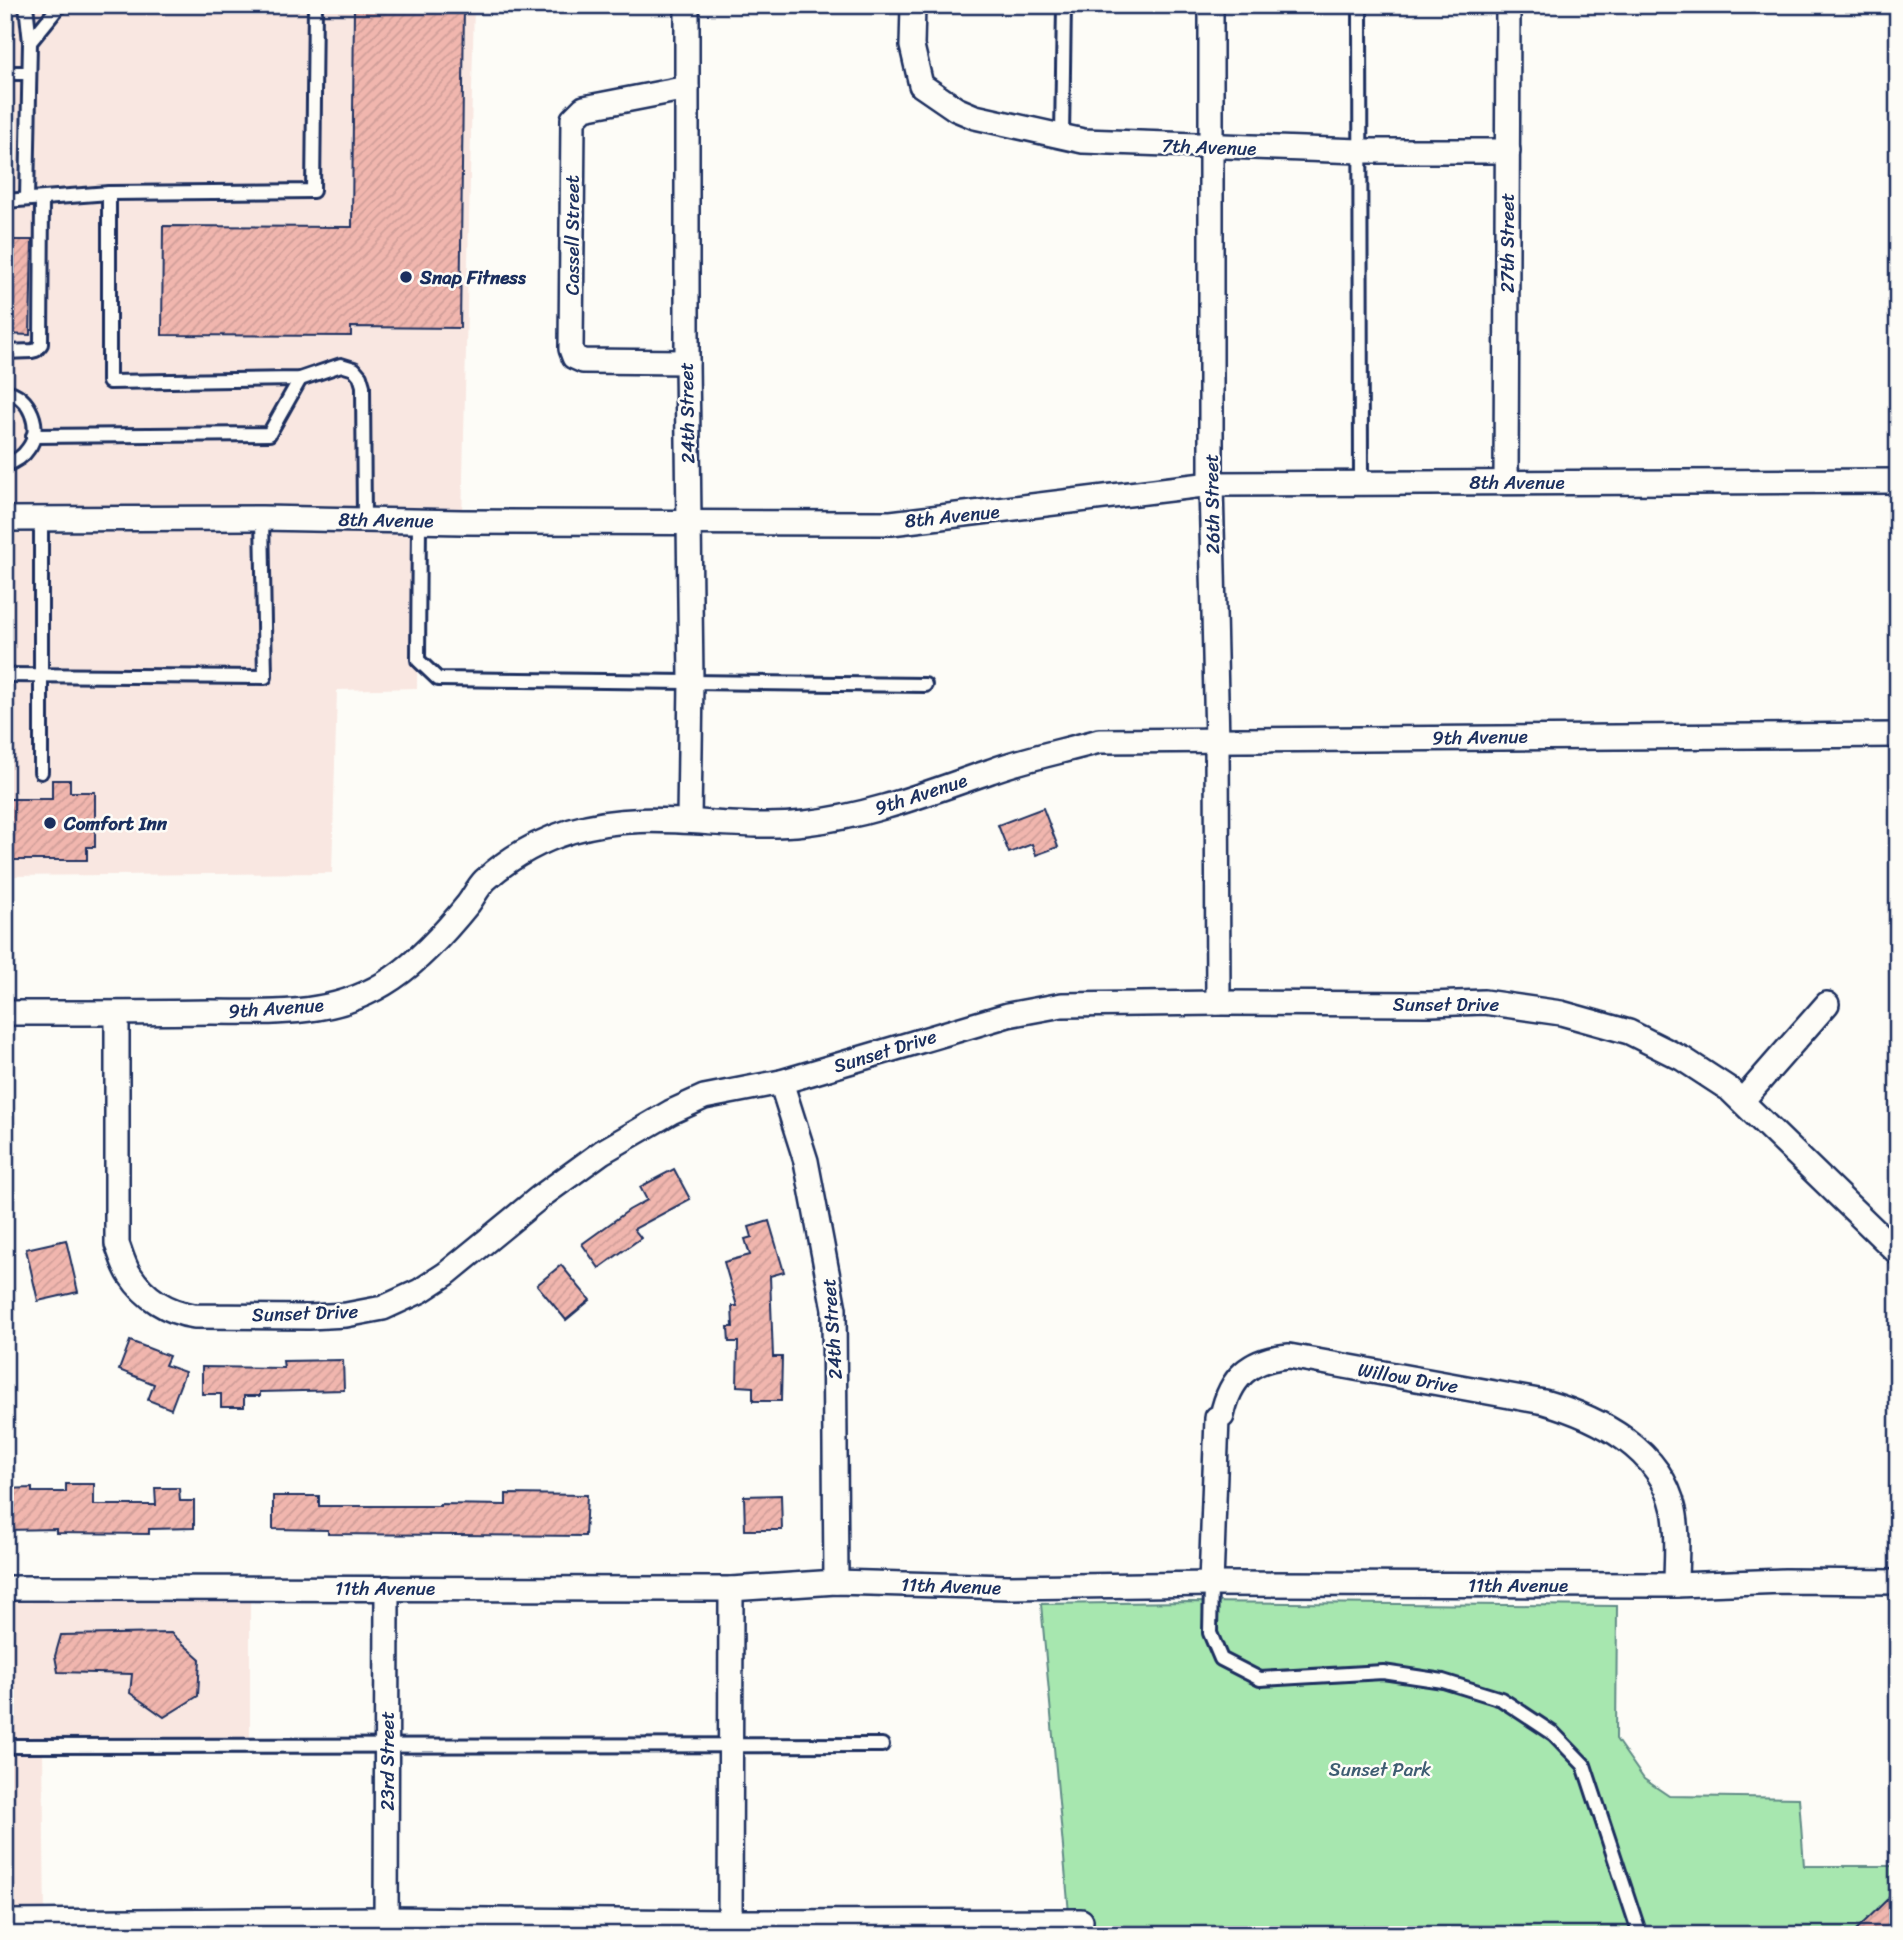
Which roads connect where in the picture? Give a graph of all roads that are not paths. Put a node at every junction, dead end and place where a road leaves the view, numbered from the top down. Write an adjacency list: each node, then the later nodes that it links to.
1 (26, 5): 10 (lane)
2 (60, 5): 10 (lane)
3 (316, 5): 18 (lane)
4 (687, 5): 13 (street, 24th Street)
5 (914, 5): 14 (street, 7th Avenue)
6 (1064, 5): 14 (lane)
7 (1211, 5): 15 (street, 26th Street)
8 (1360, 5): 17 (lane)
9 (1508, 5): 16 (street, 27th Street)
10 (30, 42): 12 (lane)
11 (5, 73): 12 (lane)
12 (28, 73): 19 (lane)
13 (687, 88): 23 (street, 24th Street); 23 (street, Cassell Street)
14 (1062, 136): 15 (street, 7th Avenue)
15 (1212, 147): 17 (street, 7th Avenue); 31 (street, 26th Street)
16 (1507, 150): 17 (street, 7th Avenue); 29 (street, 27th Street)
17 (1360, 151): 30 (lane)
18 (109, 193): 20 (lane); 24 (lane)
19 (27, 199): 20 (lane); 21 (lane)
20 (42, 199): 22 (lane)
21 (5, 201)
22 (5, 352)
23 (687, 362): 37 (street, 24th Street)
24 (300, 379): 26 (lane); 35 (lane)
25 (5, 391): 26 (lane)
26 (33, 436): 27 (lane)
27 (5, 465)
28 (1898, 481): 29 (street, 8th Avenue)
29 (1506, 482): 30 (street, 8th Avenue)
30 (1361, 483): 31 (street, 8th Avenue)
31 (1211, 484): 37 (street, 8th Avenue); 43 (street, 26th Street)
32 (262, 518): 34 (street, 8th Avenue); 35 (street, 8th Avenue); 39 (lane)
33 (5, 519): 34 (street, 8th Avenue)
34 (41, 519): 39 (lane)
35 (364, 519): 36 (street, 8th Avenue)
36 (419, 521): 37 (street, 8th Avenue); 40 (lane)
37 (689, 522): 40 (street, 24th Street)
38 (5, 675): 39 (lane)
39 (41, 676): 44 (lane)
40 (691, 680): 41 (lane); 45 (street, 24th Street)
41 (925, 685)
42 (1898, 735): 43 (street, 9th Avenue)
43 (1217, 741): 45 (street, 9th Avenue); 46 (street, 26th Street)
44 (41, 772)
45 (688, 820): 49 (street, 9th Avenue)
46 (1218, 1003): 50 (street, Sunset Drive); 51 (street, Sunset Drive)
47 (1828, 1004): 51 (street)
48 (5, 1013): 49 (street, 9th Avenue)
49 (117, 1014): 50 (street, Sunset Drive)
50 (781, 1082): 53 (street, 24th Street)
51 (1742, 1101): 52 (street, Sunset Drive)
52 (1898, 1253)
53 (836, 1582): 55 (street, 11th Avenue); 59 (street, 11th Avenue)
54 (1898, 1582): 56 (street, 11th Avenue)
55 (1210, 1584): 56 (street, 11th Avenue); 56 (street, Willow Drive); 68 (lane)
56 (1676, 1585)
57 (5, 1588): 58 (street, 11th Avenue)
58 (387, 1588): 59 (street, 11th Avenue); 60 (street, 23rd Street)
59 (731, 1589): 63 (street)
60 (387, 1745): 62 (lane); 63 (lane); 66 (street, 23rd Street)
61 (882, 1745): 63 (lane)
62 (5, 1746)
63 (730, 1746): 67 (street)
64 (1081, 1920): 67 (street)
65 (5, 1922): 66 (street)
66 (386, 1927): 67 (street)
67 (730, 1928)
68 (1640, 1935)

